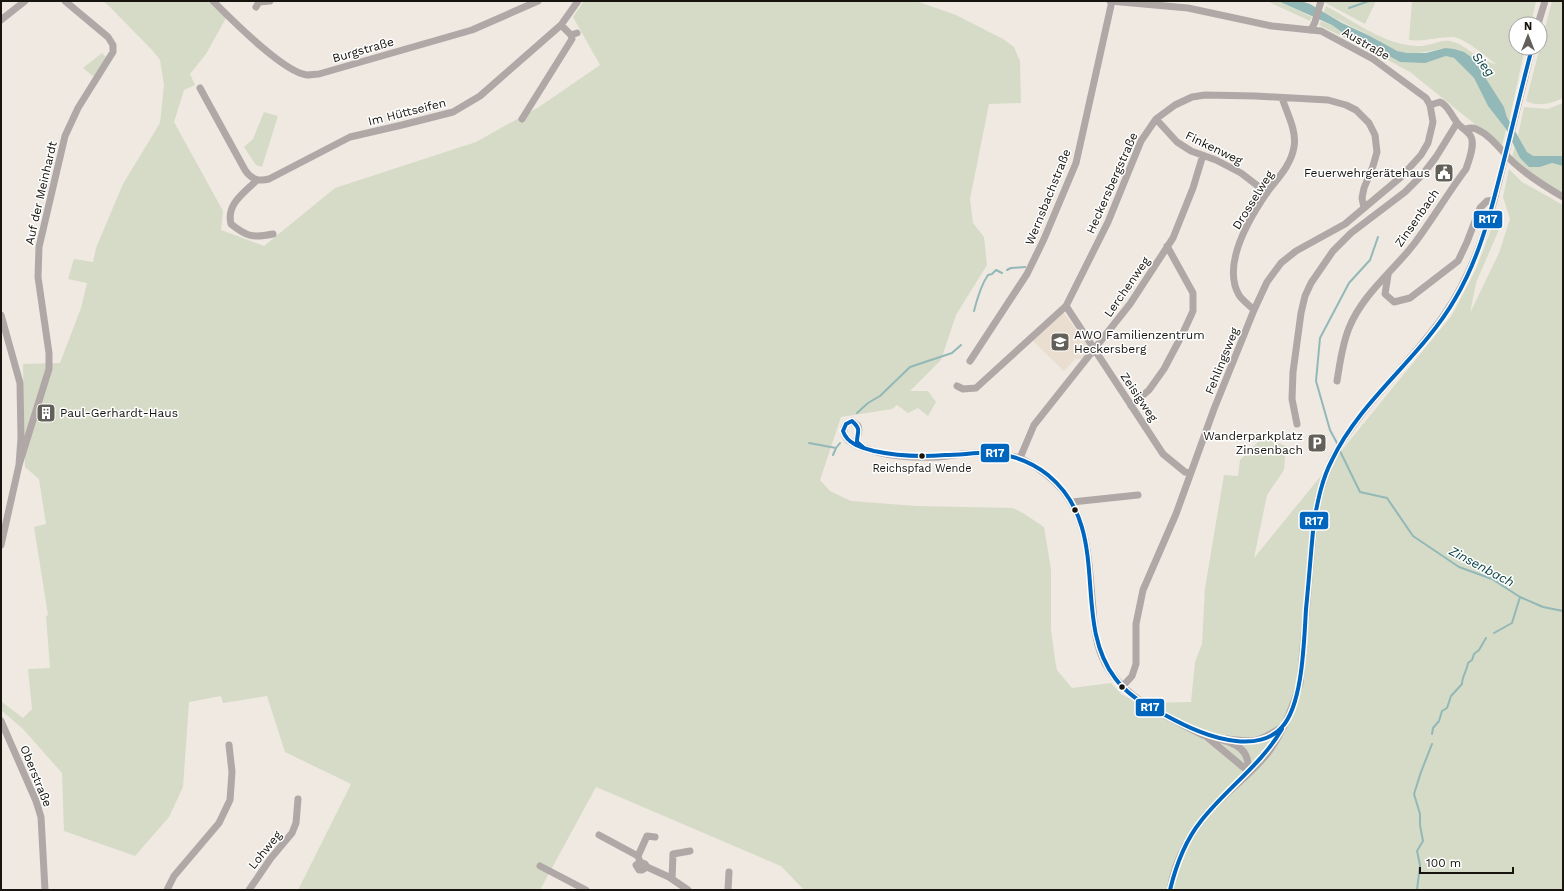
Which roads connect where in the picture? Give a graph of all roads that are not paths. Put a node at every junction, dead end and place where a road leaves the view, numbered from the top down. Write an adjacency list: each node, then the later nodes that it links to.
1 (25, 1): 12 (street)
2 (65, 1): 43 (street, Auf der Meinhardt)
3 (213, 1): 5 (street, Burgstraße)
4 (270, 1): 10 (street)
5 (538, 1)
6 (578, 1): 13 (street, Im Hüttseifen)
7 (1111, 1): 14 (street, Austraße); 36 (street, Wernsbachstraße)
8 (1544, 3): 11 (street)
9 (1321, 4): 14 (street)
10 (256, 7)
11 (1540, 16)
12 (1, 20)
13 (561, 25): 19 (street); 24 (street, Im Hüttseifen)
14 (1311, 30): 18 (street, Austraße)
15 (1530, 56): 27 (street, bridge)
16 (200, 88): 24 (street)
17 (1282, 98): 20 (street, Heckersbergstraße); 25 (street, Drosselweg); 28 (street, Heckersbergstraße)
18 (1430, 105): 21 (street); 28 (street, Fehlingsweg)
19 (522, 118)
20 (1156, 119): 23 (street, Finkenweg); 32 (street, Heckersbergstraße)
21 (1457, 123): 22 (street); 40 (street)
22 (1465, 130): 26 (street); 31 (street, Zinsenbach)
23 (1203, 155): 25 (street, Finkenweg); 30 (street, Lerchenweg)
24 (257, 180): 29 (street)
25 (1267, 193): 33 (street, Drosselweg)
26 (1563, 197)
27 (1494, 200): 31 (street); 50 (street)
28 (1364, 208): 33 (street, Fehlingsweg)
29 (273, 234)
30 (1167, 246): 35 (street, Lerchenweg); 39 (street)
31 (1388, 274): 37 (street, Zinsenbach)
32 (1066, 306): 35 (street, Zeisigweg); 38 (street, Heckersbergstraße)
33 (1254, 310): 44 (street, Fehlingsweg)
34 (1, 315): 43 (street, Auf der Meinhardt)
35 (1094, 351): 39 (street, Zeisigweg); 42 (street, Lerchenweg)
36 (970, 361)
37 (1336, 381)
38 (957, 386)
39 (1132, 406): 44 (street, Zeisigweg)
40 (1297, 424)
41 (864, 448): 42 (street)
42 (1020, 458): 46 (street)
43 (19, 465): 47 (street, Auf der Meinhardt)
44 (1190, 473): 48 (street, Fehlingsweg)
45 (1138, 495): 46 (street)
46 (1072, 502): 48 (street)
47 (1, 545)
48 (1122, 687): 51 (street)
49 (1, 720): 63 (street, Oberstraße)
50 (1284, 726): 52 (street); 54 (street)
51 (1204, 735): 52 (street); 54 (street)
52 (1212, 737): 54 (street)
53 (229, 745): 64 (street)
54 (1249, 772): 69 (street)
55 (298, 799): 65 (street, Lohweg)
56 (599, 835): 59 (street)
57 (655, 837): 59 (street)
58 (690, 851): 62 (street)
59 (639, 859): 62 (street)
60 (540, 866): 66 (street)
61 (729, 872): 68 (street)
62 (672, 879): 67 (street)
63 (45, 890)
64 (167, 890)
65 (249, 890)
66 (586, 890)
67 (688, 890)
68 (728, 890)
69 (1170, 890)

